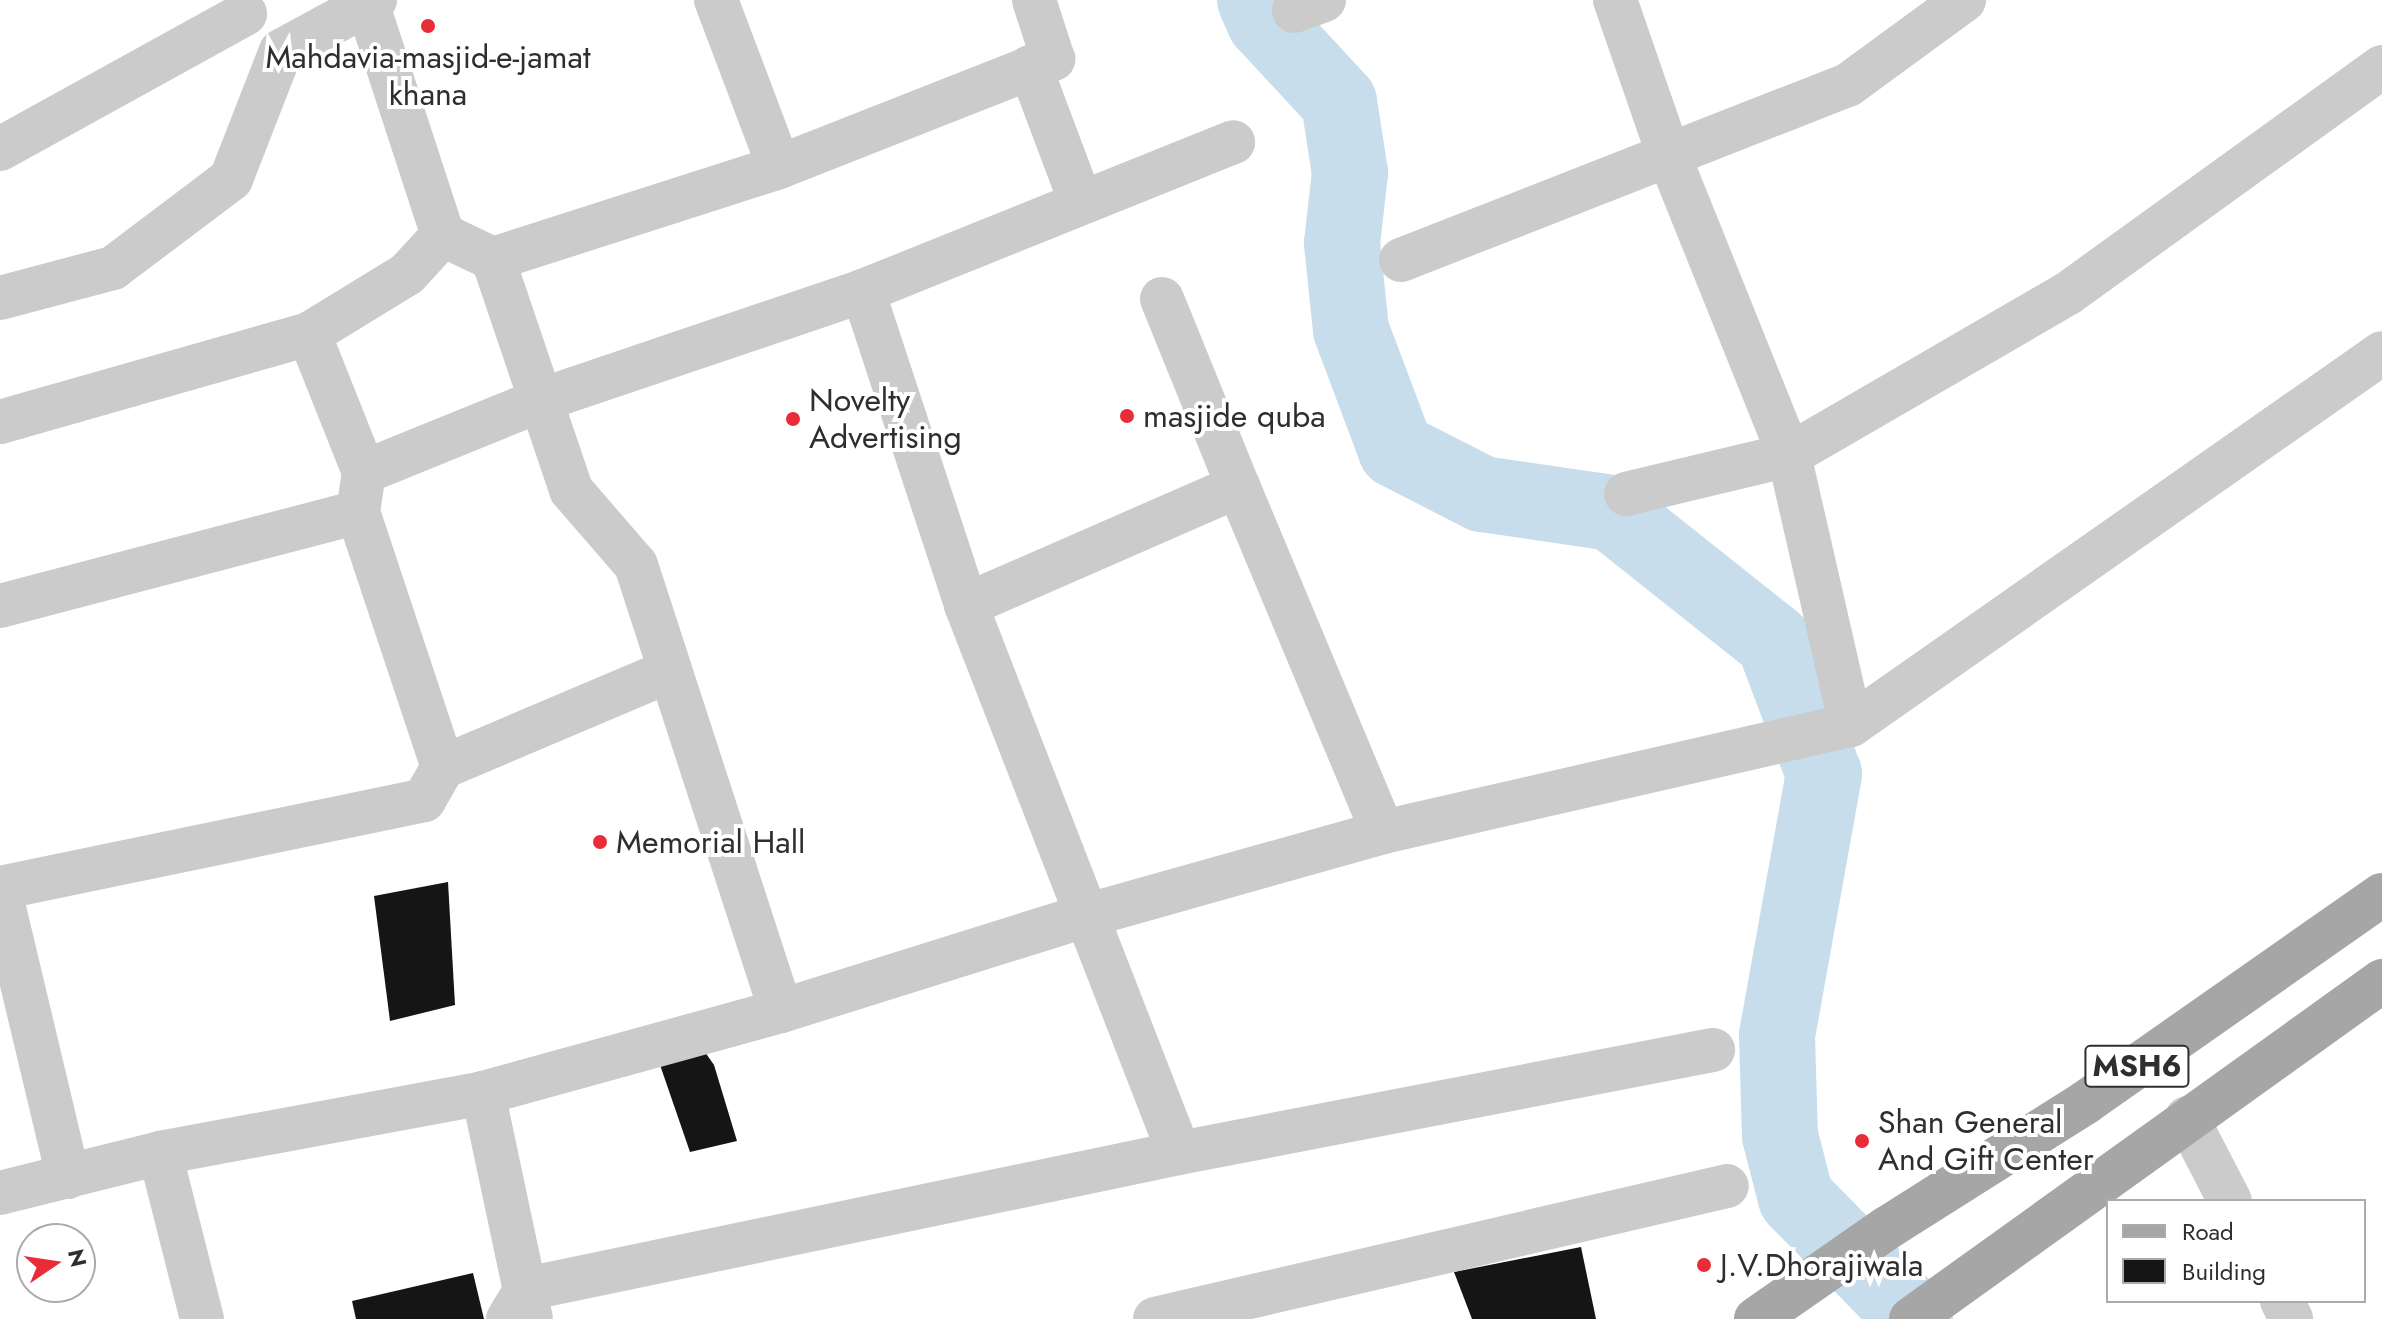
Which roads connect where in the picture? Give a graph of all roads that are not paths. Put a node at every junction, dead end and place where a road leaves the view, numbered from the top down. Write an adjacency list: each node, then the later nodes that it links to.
1 (716, 0): 12 (street)
2 (1034, 0): 7 (street)
3 (1615, 0): 11 (street)
4 (1964, 0): 11 (street)
5 (370, 1): 14 (street); 18 (street)
6 (245, 14): 10 (street)
7 (1030, 67): 12 (street); 13 (street)
8 (2382, 67): 24 (street)
9 (1233, 142): 13 (street)
10 (0, 149)
11 (1669, 156): 16 (street); 24 (street)
12 (779, 167): 15 (street)
13 (1081, 203): 17 (street)
14 (443, 235): 15 (street); 20 (street)
15 (493, 259): 22 (street)
16 (1401, 260)
17 (863, 291): 22 (street); 28 (street)
18 (0, 298)
19 (1162, 299): 25 (street)
20 (309, 334): 23 (street); 26 (street)
21 (2382, 353): 31 (street)
22 (541, 400): 26 (street); 30 (street)
23 (0, 422)
24 (1789, 455): 27 (street); 31 (street)
25 (1238, 486): 28 (street); 33 (street)
26 (361, 492): 29 (street); 32 (street)
27 (1626, 494)
28 (966, 605): 36 (street)
29 (0, 606)
30 (669, 671): 32 (street); 38 (street)
31 (1837, 728): 33 (street)
32 (443, 767): 34 (street)
33 (1383, 832): 36 (street)
34 (0, 890): 44 (street)
35 (2382, 895): 52 (main road, MSH6)
36 (1085, 916): 38 (street); 43 (street)
37 (2382, 981): 41 (main road, MSH6)
38 (781, 1011): 40 (street)
39 (1713, 1050): 43 (street)
40 (483, 1093): 42 (street); 49 (street)
41 (2187, 1118): 47 (street); 48 (main road, MSH6)
42 (160, 1153): 44 (street); 50 (street)
43 (1179, 1153): 49 (street)
44 (68, 1177): 46 (street)
45 (1727, 1186): 51 (street)
46 (0, 1193)
47 (2229, 1199)
48 (1927, 1308)
49 (522, 1309)
50 (202, 1319)
51 (1155, 1319)
52 (1756, 1319)

